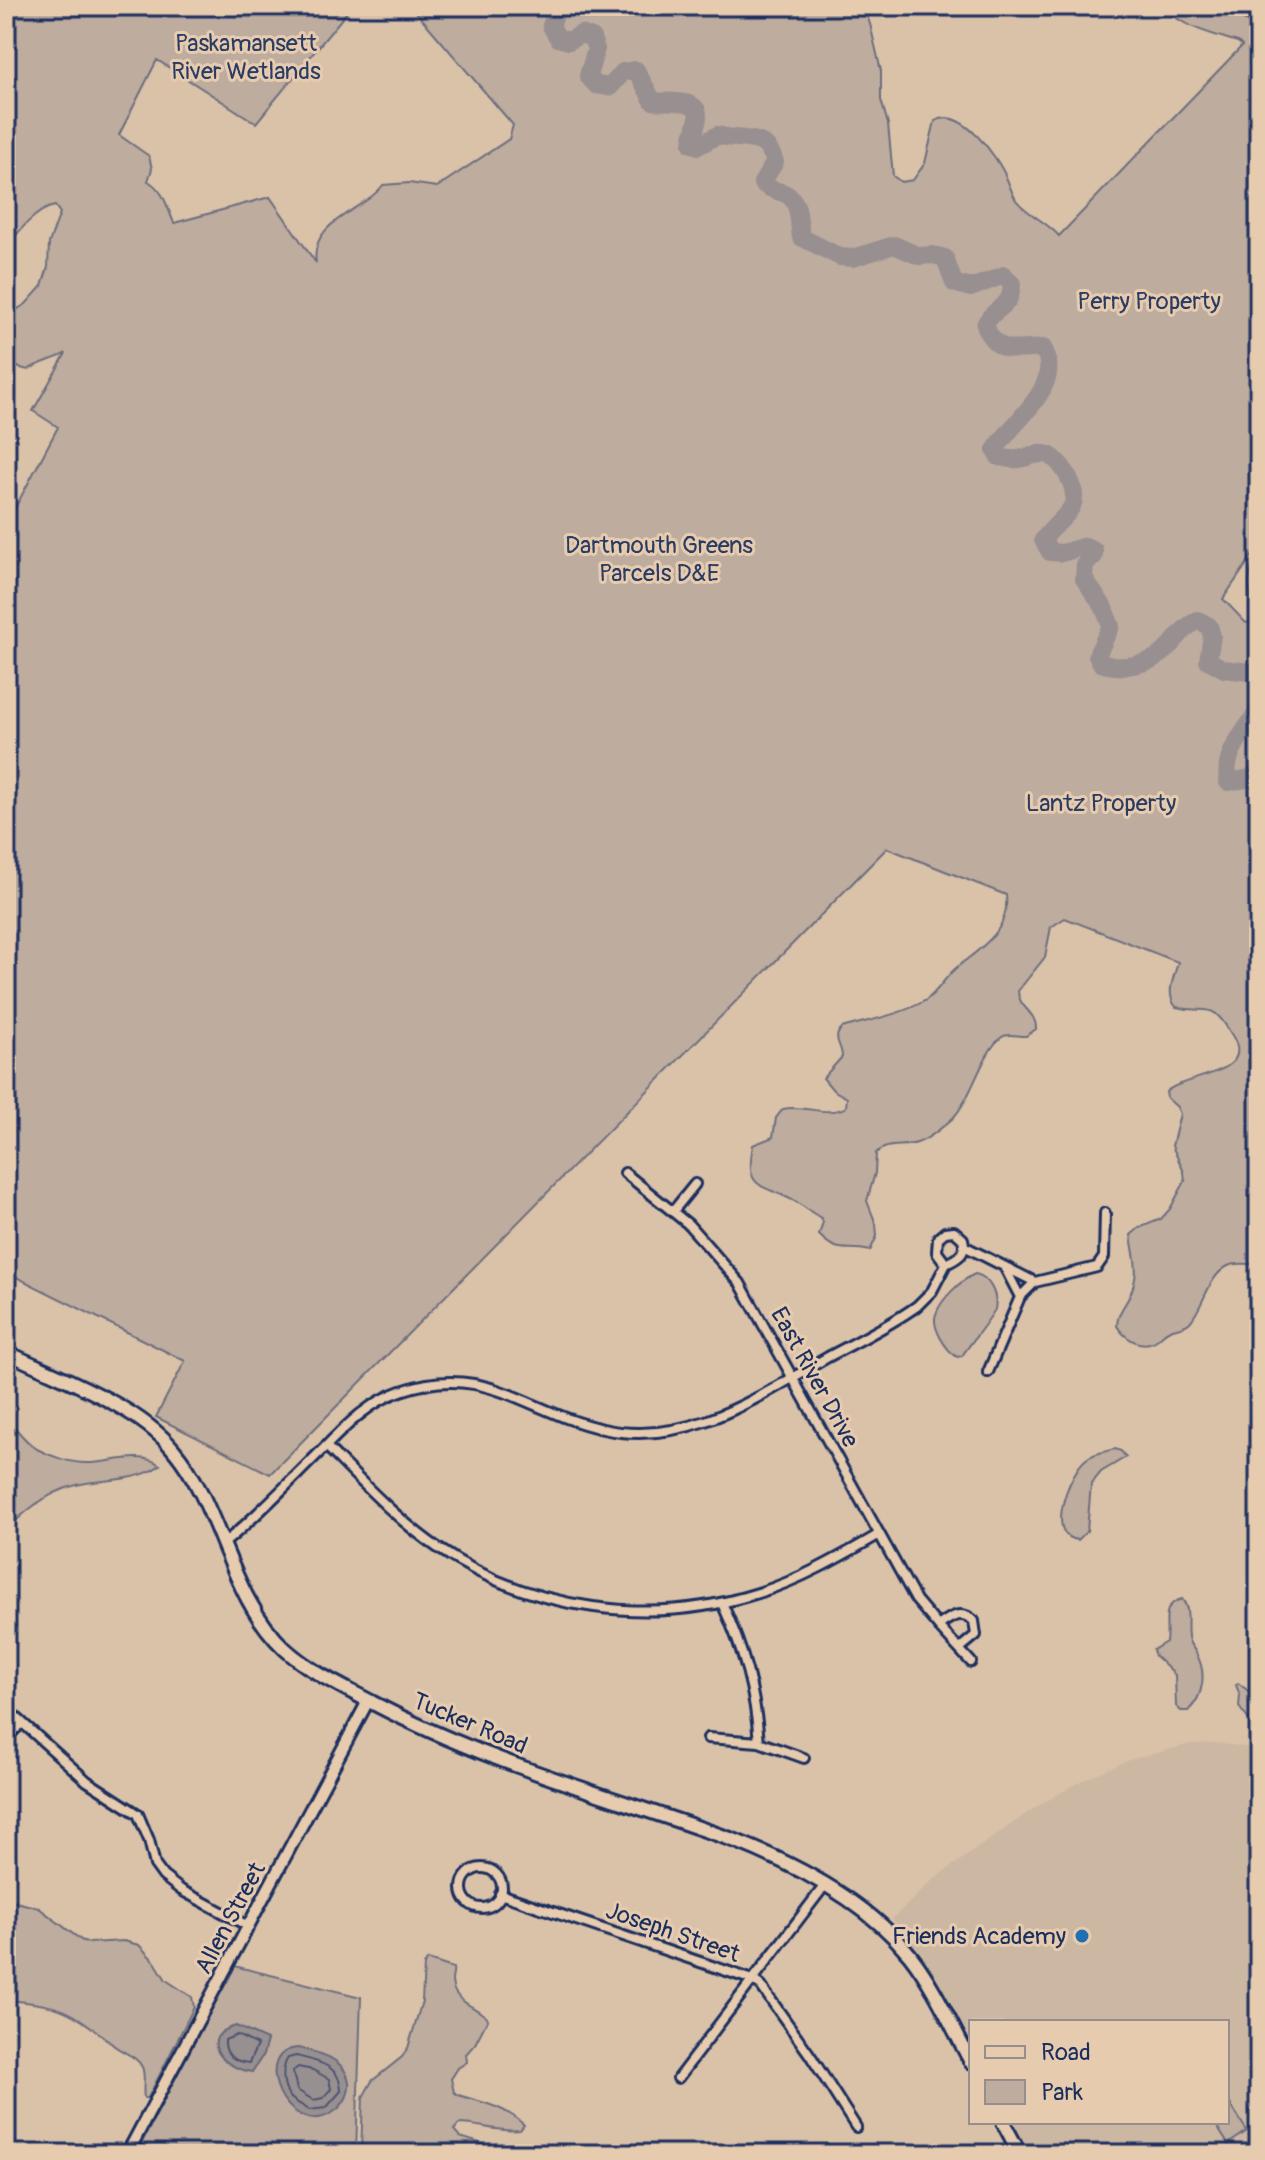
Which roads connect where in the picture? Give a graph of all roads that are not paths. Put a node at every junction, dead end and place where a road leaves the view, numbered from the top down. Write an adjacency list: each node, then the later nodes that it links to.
1 (625, 1173): 3 (street, East River Drive)
2 (695, 1184): 3 (street)
3 (674, 1210): 12 (street, East River Drive)
4 (1105, 1213): 8 (street)
5 (964, 1246): 6 (street); 6 (street); 7 (street)
6 (946, 1264): 12 (street)
7 (1005, 1268): 8 (street); 9 (street)
8 (1035, 1282): 9 (street)
9 (1020, 1297): 11 (street)
10 (6, 1352): 15 (main road, Tucker Road)
11 (988, 1372)
12 (793, 1378): 13 (street); 14 (street, East River Drive)
13 (326, 1446): 15 (street); 16 (street)
14 (878, 1535): 16 (street); 17 (street, East River Drive)
15 (223, 1544): 20 (main road, Tucker Road)
16 (722, 1603): 25 (street)
17 (938, 1626): 18 (street, East River Drive); 18 (street)
18 (959, 1649): 19 (street, East River Drive)
19 (971, 1662)
20 (368, 1701): 27 (main road, Tucker Road); 29 (street, Allen Street)
21 (6, 1708): 22 (street)
22 (21, 1724): 23 (street); 29 (street)
23 (6, 1738)
24 (708, 1738): 25 (street)
25 (759, 1742): 26 (street)
26 (804, 1758)
27 (825, 1885): 30 (street); 31 (main road, Tucker Road)
28 (500, 1894): 28 (street, Joseph Street); 30 (street, Joseph Street)
29 (248, 1926): 35 (street, Allen Street)
30 (753, 1980): 32 (street); 34 (street, Joseph Street)
31 (969, 2058)
32 (678, 2078)
33 (1004, 2124): 36 (main road)
34 (856, 2127)
35 (127, 2154)
36 (1020, 2154)

